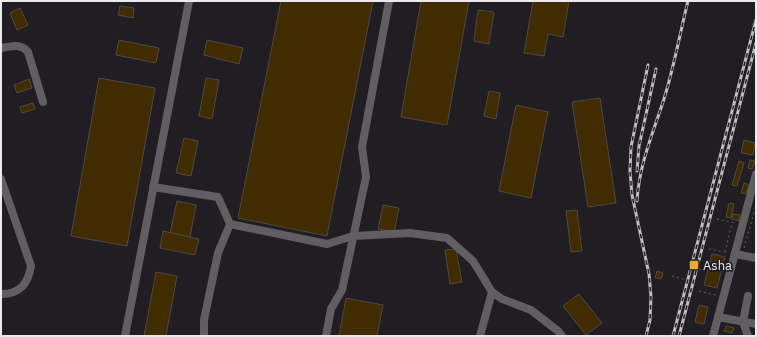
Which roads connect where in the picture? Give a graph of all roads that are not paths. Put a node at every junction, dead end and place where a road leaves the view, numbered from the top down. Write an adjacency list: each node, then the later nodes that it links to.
1 (189, 1): 7 (street)
2 (389, 1): 9 (street)
3 (1, 48): 4 (street)
4 (43, 102)
5 (756, 174): 10 (street)
6 (1, 179): 13 (street)
7 (153, 187): 8 (street); 18 (street)
8 (230, 224): 9 (street); 19 (street)
9 (353, 236): 12 (street); 20 (street)
10 (732, 254): 11 (street); 15 (street)
11 (756, 258)
12 (492, 292): 21 (street); 22 (street)
13 (1, 294)
14 (748, 296): 16 (street)
15 (718, 317): 16 (street); 23 (street)
16 (743, 322): 17 (street); 24 (street)
17 (756, 324)
18 (125, 336)
19 (204, 336)
20 (326, 336)
21 (480, 336)
22 (562, 336)
23 (713, 336)
24 (748, 336)

